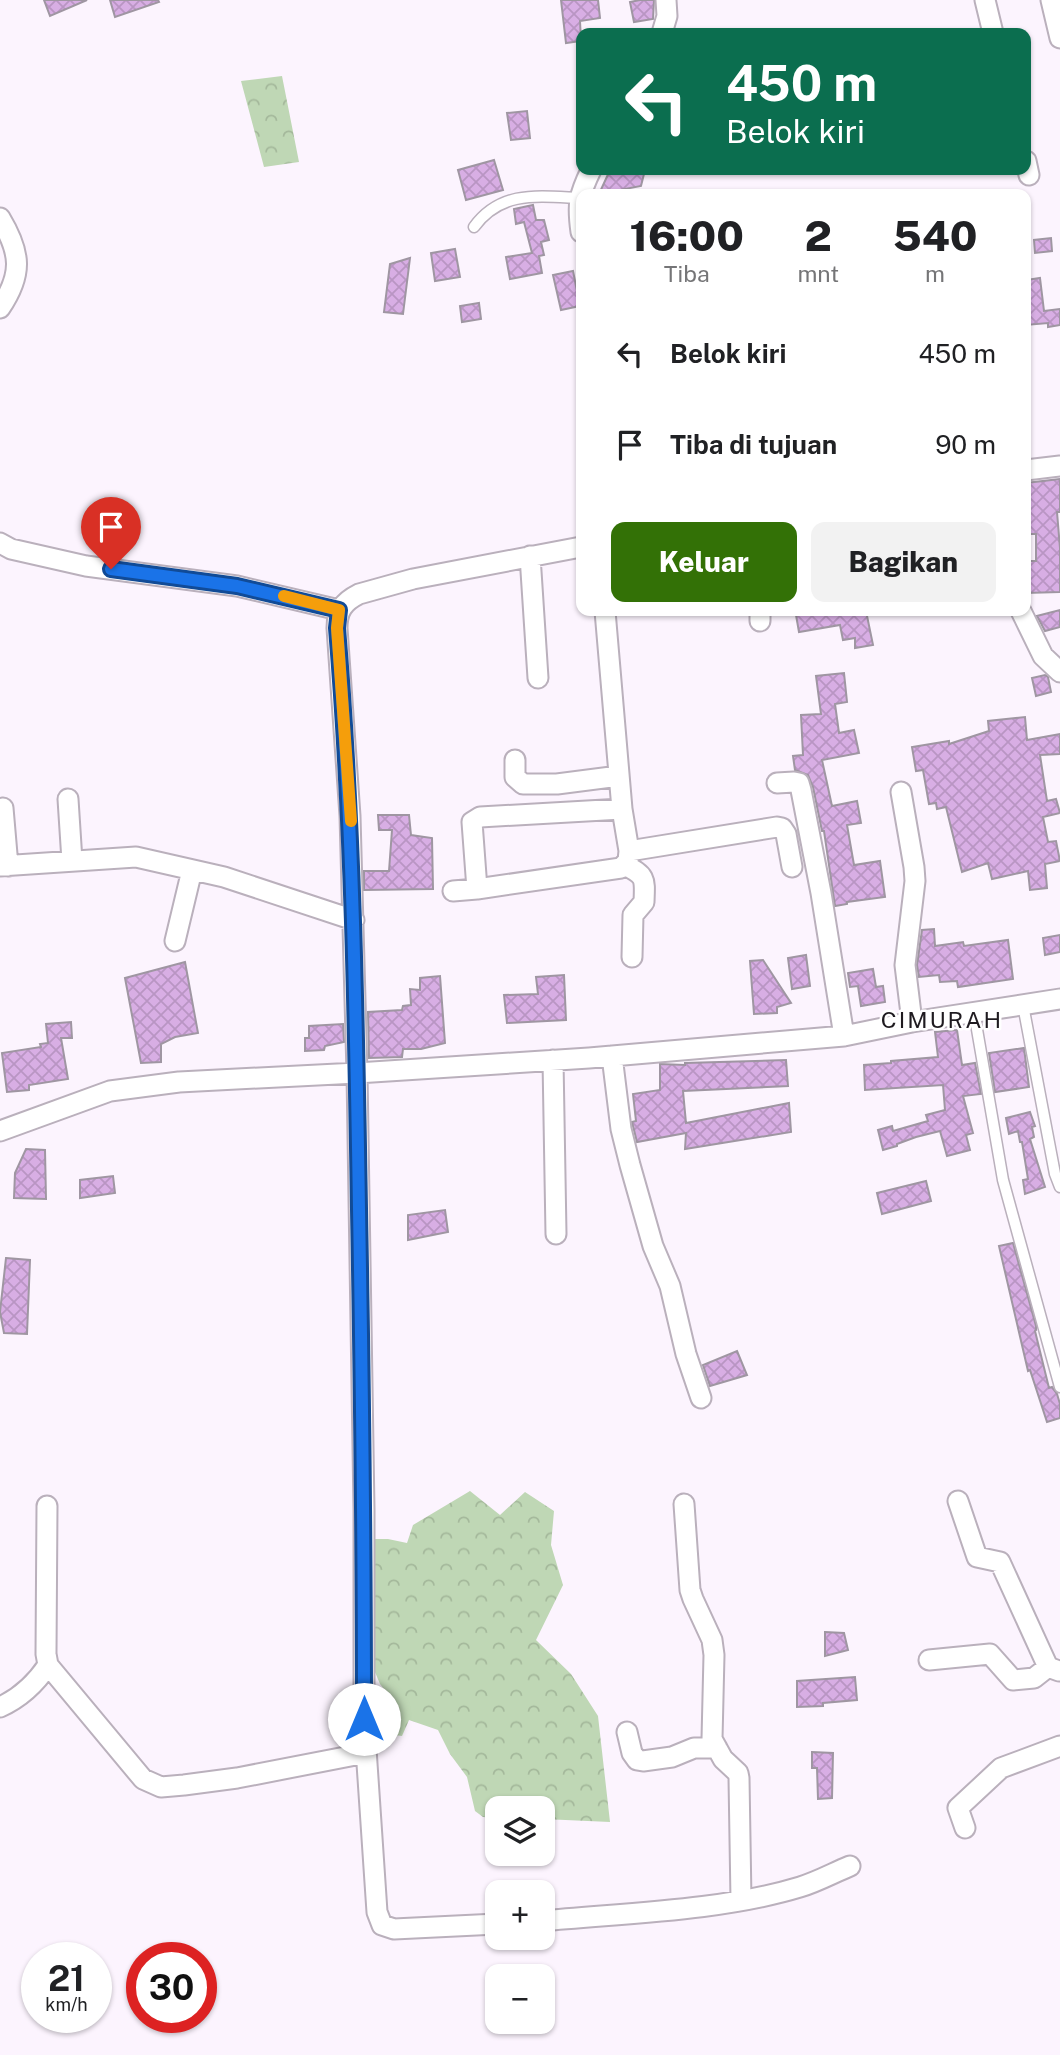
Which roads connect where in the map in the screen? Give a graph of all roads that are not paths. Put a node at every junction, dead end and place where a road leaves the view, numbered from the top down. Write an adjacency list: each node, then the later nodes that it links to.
1 (666, 0): 4 (street)
2 (985, 0): 5 (street)
3 (1051, 0): 6 (street)
4 (663, 28)
5 (992, 28)
6 (1060, 38)
7 (576, 198): 9 (lane)
8 (0, 218): 10 (street)
9 (474, 227)
10 (0, 308)
11 (1060, 466): 12 (street)
12 (1031, 469)
13 (0, 543): 16 (street)
14 (576, 548): 15 (street)
15 (530, 556): 16 (street); 20 (street)
16 (339, 610): 35 (street)
17 (605, 616): 22 (street)
18 (1023, 616): 19 (street)
19 (1060, 672)
20 (538, 678)
21 (515, 760): 22 (street)
22 (619, 776): 27 (street)
23 (777, 783): 42 (street)
24 (901, 792): 41 (street)
25 (68, 799): 29 (street)
26 (3, 808): 30 (street)
27 (622, 809): 28 (street); 33 (street)
28 (627, 858): 31 (street); 33 (street); 37 (street)
29 (72, 861): 30 (street); 32 (street)
30 (4, 866)
31 (792, 867)
32 (192, 870): 35 (street); 36 (street)
33 (477, 888): 34 (street)
34 (453, 891)
35 (354, 920): 45 (street)
36 (176, 941)
37 (632, 957)
38 (1060, 999): 39 (street)
39 (1023, 1005): 40 (street); 47 (lane)
40 (974, 1012): 41 (street); 49 (lane)
41 (912, 1021): 42 (street)
42 (844, 1037): 43 (street)
43 (612, 1056): 44 (street); 50 (street)
44 (553, 1060): 45 (street); 48 (street)
45 (357, 1073): 46 (street); 61 (street)
46 (0, 1131)
47 (1060, 1187)
48 (556, 1234)
49 (1060, 1387)
50 (701, 1398)
51 (958, 1501): 56 (street)
52 (684, 1504): 60 (street)
53 (47, 1506): 55 (street)
54 (929, 1660): 56 (street)
55 (48, 1665): 57 (street); 61 (street)
56 (1054, 1669)
57 (0, 1707)
58 (627, 1732): 60 (street)
59 (1060, 1746): 62 (street)
60 (717, 1748): 64 (street)
61 (366, 1753): 66 (street)
62 (965, 1828)
63 (850, 1866): 64 (street)
64 (741, 1899): 65 (street)
65 (555, 1919)
66 (485, 1925)

